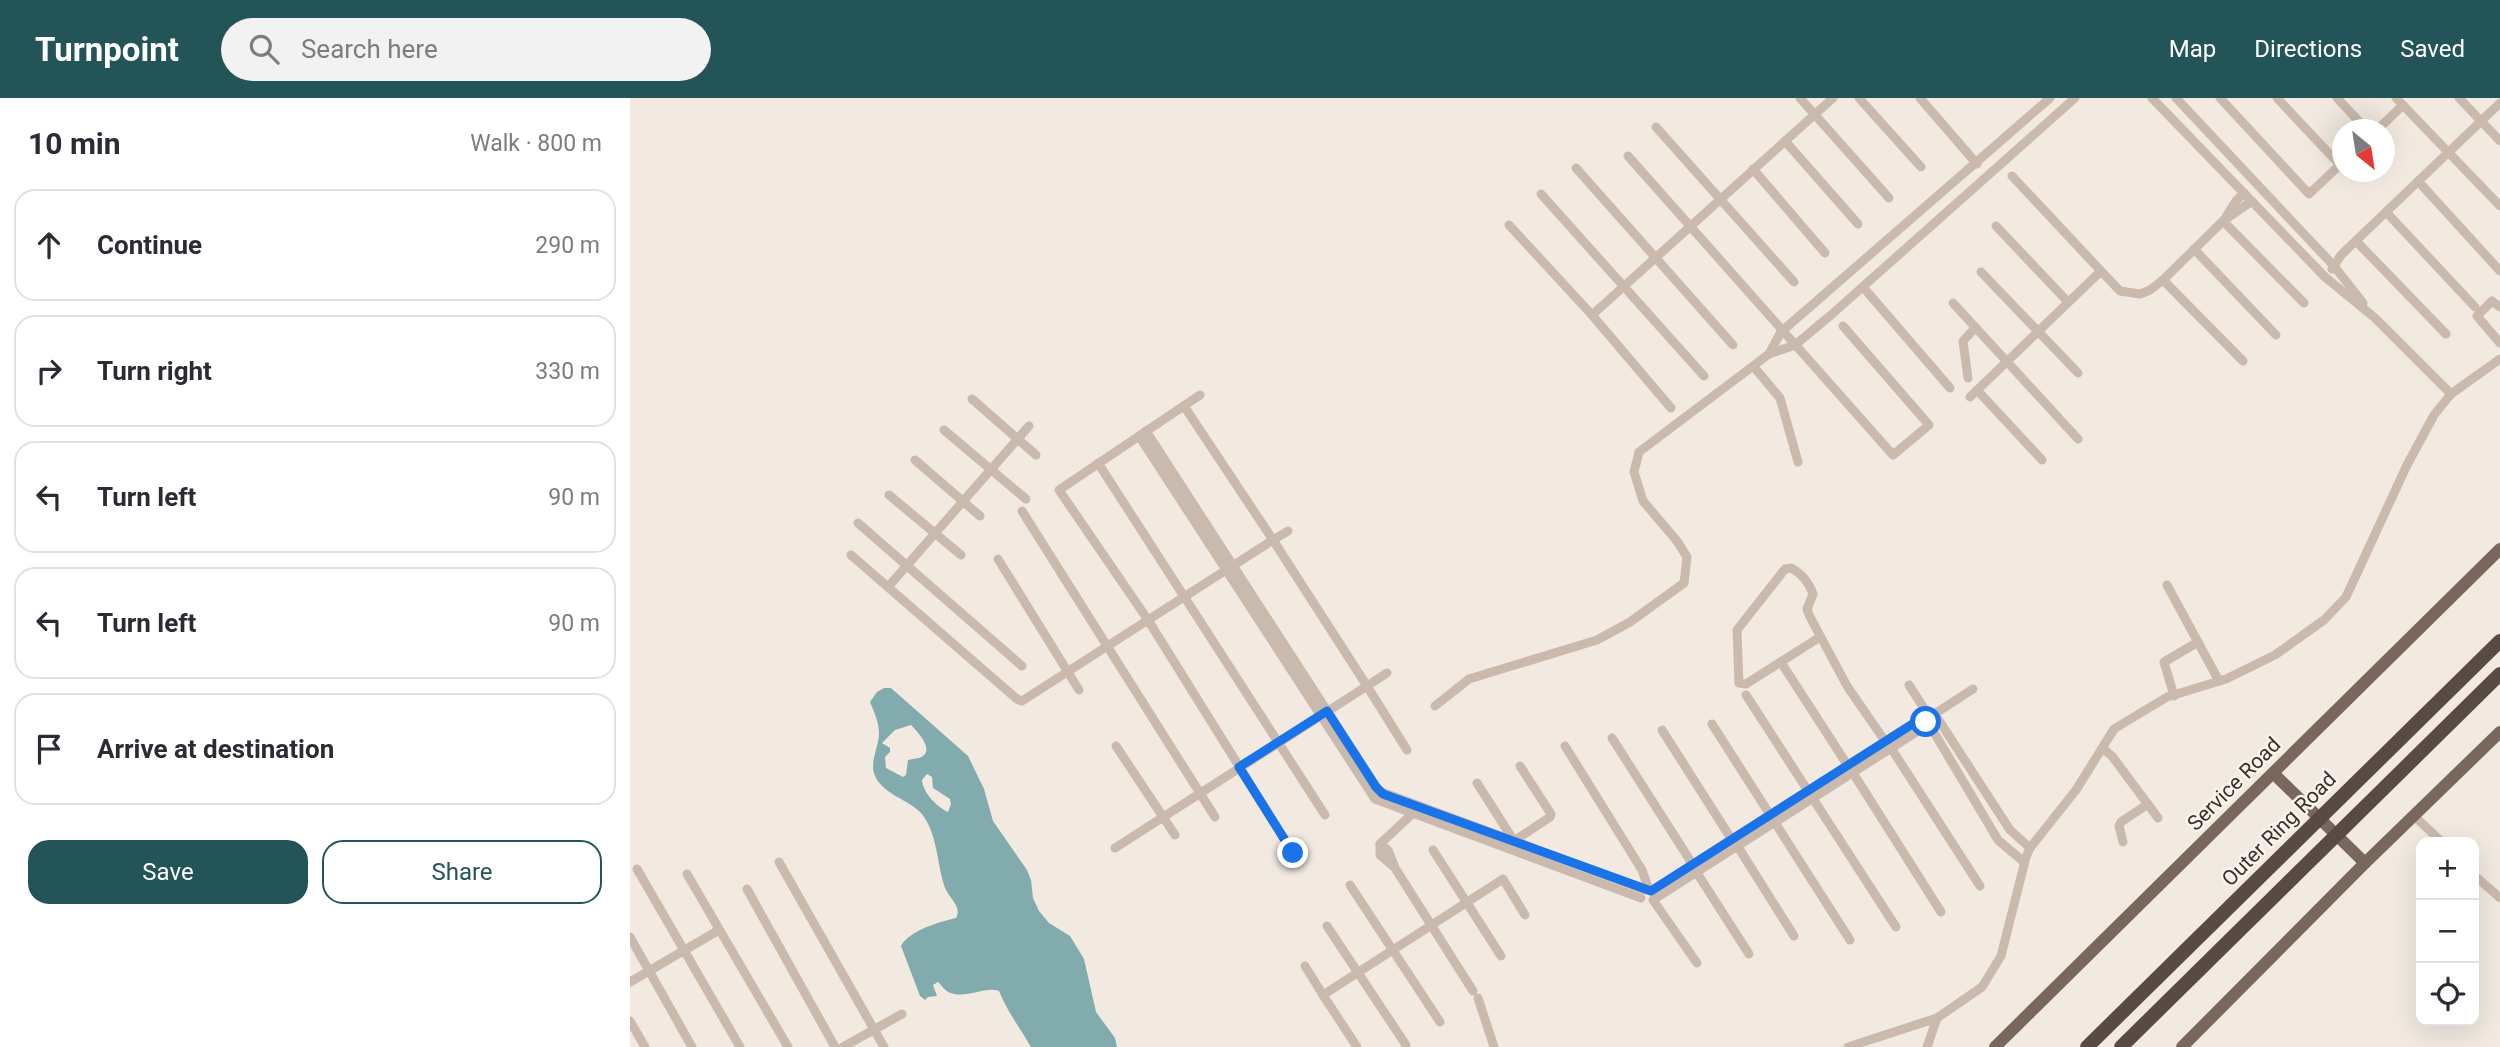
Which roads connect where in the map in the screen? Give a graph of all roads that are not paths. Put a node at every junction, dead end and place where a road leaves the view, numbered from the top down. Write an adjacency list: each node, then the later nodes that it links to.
1 (1800, 98): 15 (street)
2 (1833, 98): 15 (street)
3 (1859, 98): 29 (street)
4 (1920, 98): 27 (street)
5 (2050, 98): 27 (street)
6 (2076, 98): 51 (street)
7 (2152, 98): 21 (street)
8 (2176, 98): 18 (street)
9 (2220, 98): 31 (street)
10 (2277, 98): 25 (street)
11 (2337, 98): 16 (street)
12 (2459, 98): 19 (street)
13 (2400, 101): 17 (street); 24 (street)
14 (2500, 103): 19 (street)
15 (1814, 115): 22 (street); 37 (street)
16 (2357, 119)
17 (2386, 119)
18 (2197, 121): 21 (street); 34 (street)
19 (2481, 121): 23 (street); 24 (street)
20 (1656, 127): 36 (street)
21 (2185, 132): 38 (street)
22 (1785, 141): 30 (street); 42 (street)
23 (2500, 141)
24 (2449, 152): 33 (street); 39 (street)
25 (2332, 155)
26 (1628, 156): 44 (street)
27 (1977, 164): 48 (street)
28 (1576, 167): 50 (street)
29 (1921, 167)
30 (1753, 169): 36 (street); 49 (street)
31 (2332, 172)
32 (2012, 176): 53 (street)
33 (2418, 181): 40 (street); 54 (street)
34 (2261, 188): 38 (street); 52 (street)
35 (1541, 194): 59 (street)
36 (1721, 198): 44 (street); 58 (street)
37 (1889, 198)
38 (2249, 198): 41 (street); 56 (street)
39 (2500, 206)
40 (2386, 212): 46 (street); 64 (street)
41 (2223, 221): 47 (street); 63 (street)
42 (1858, 224)
43 (1509, 225): 66 (street)
44 (1689, 226): 50 (street); 70 (street)
45 (1996, 226): 61 (street)
46 (2356, 241): 52 (street); 72 (street)
47 (2194, 249): 57 (street); 73 (street)
48 (1875, 251): 51 (street); 70 (street)
49 (1825, 253)
50 (1655, 258): 59 (street); 75 (street)
51 (1888, 265): 60 (street)
52 (2334, 266): 56 (street); 67 (street)
53 (2101, 271): 57 (street); 61 (street)
54 (2500, 271)
55 (1981, 272): 71 (street)
56 (2325, 277): 67 (street)
57 (2163, 280): 79 (street)
58 (1794, 282)
59 (1624, 286): 66 (street); 83 (street)
60 (1863, 287): 76 (street); 85 (street)
61 (2068, 302): 71 (street)
62 (1953, 303): 69 (street)
63 (2304, 303)
64 (2475, 307)
65 (2500, 307): 74 (street)
66 (1592, 315): 90 (street)
67 (2375, 318): 86 (street)
68 (1843, 326): 76 (street)
69 (1975, 328): 80 (street); 84 (street)
70 (1781, 331): 76 (street); 77 (street)
71 (2037, 332): 80 (street); 82 (street)
72 (2446, 334)
73 (2276, 335)
74 (2500, 343)
75 (1733, 345)
76 (1795, 345): 77 (street)
77 (1769, 354): 81 (street)
78 (2500, 359): 86 (street)
79 (2243, 361)
80 (2006, 363): 95 (street); 98 (street)
81 (1754, 367): 99 (street); 137 (street)
82 (2078, 373)
83 (1704, 376)
84 (1968, 378)
85 (1951, 388)
86 (2451, 394): 130 (street)
87 (1200, 395): 89 (street)
88 (972, 399): 94 (street)
89 (1184, 406): 93 (street); 110 (street)
90 (1671, 408)
91 (1029, 426): 94 (street)
92 (944, 430): 101 (street)
93 (1143, 433): 100 (street); 116 (street)
94 (1018, 439): 96 (street); 101 (street)
95 (2078, 439)
96 (1036, 455)
97 (915, 460): 104 (street)
98 (2042, 460)
99 (1798, 462)
100 (1098, 463): 119 (street); 120 (street)
101 (991, 470): 103 (street); 104 (street)
102 (889, 495): 109 (street)
103 (1026, 499)
104 (963, 502): 106 (street); 109 (street)
105 (1022, 511): 124 (street)
106 (980, 516)
107 (858, 523): 115 (street)
108 (1288, 531): 110 (street)
109 (935, 533): 113 (street); 115 (street)
110 (1273, 540): 116 (street); 132 (street)
111 (2500, 549): 153 (main road, Service Road)
112 (851, 555): 118 (street)
113 (961, 555)
114 (999, 559): 127 (street)
115 (907, 565): 118 (street); 125 (street)
116 (1229, 567): 119 (street); 138 (street)
117 (2167, 585): 123 (street)
118 (888, 587): 127 (street)
119 (1184, 597): 120 (street); 144 (street)
120 (1148, 620): 124 (street); 151 (street)
121 (1821, 637): 121 (street); 145 (street)
122 (2500, 641): 224 (highway, Outer Ring Road)
123 (2198, 642): 130 (street); 136 (street)
124 (1107, 648): 127 (street); 155 (street)
125 (1023, 666)
126 (1784, 667): 152 (street)
127 (1069, 673): 134 (street)
128 (1387, 673): 132 (street)
129 (2500, 674): 225 (highway, Outer Ring Road)
130 (2219, 681): 136 (street)
131 (1909, 685): 139 (street)
132 (1367, 686): 138 (street); 149 (street)
133 (1973, 689): 139 (street)
134 (1079, 690)
135 (1746, 695): 156 (street)
136 (2174, 695): 148 (street)
137 (1435, 706)
138 (1323, 713): 144 (street); 159 (street); 167 (street)
139 (1931, 717): 145 (street); 171 (street); 175 (street)
140 (1712, 724): 164 (street)
141 (1662, 730): 169 (street)
142 (2500, 732): 161 (main road)
143 (1612, 738): 178 (street)
144 (1278, 743): 151 (street); 158 (street)
145 (1888, 745): 152 (street); 182 (street)
146 (1116, 746): 160 (street)
147 (1566, 746): 184 (street)
148 (2102, 748): 157 (street); 171 (street)
149 (1407, 750)
150 (1520, 766): 167 (street)
151 (1239, 767): 155 (street); 173 (street)
152 (1850, 769): 156 (street); 187 (street)
153 (2273, 773): 176 (main road); 223 (main road, Service Road)
154 (1477, 783): 167 (street)
155 (1199, 792): 160 (street); 162 (street)
156 (1811, 795): 164 (street); 191 (street)
157 (2147, 804): 163 (street); 168 (street)
158 (1325, 814)
159 (1412, 814): 184 (street); 190 (street)
160 (1161, 816): 165 (street); 170 (street)
161 (2413, 816): 166 (street); 176 (main road)
162 (1216, 817)
163 (2158, 818)
164 (1773, 819): 169 (street); 195 (street)
165 (1175, 835)
166 (2436, 837)
167 (1514, 841): 184 (street)
168 (2123, 842)
169 (1735, 844): 178 (street); 193 (street)
170 (1115, 848)
171 (2030, 848): 175 (street)
172 (1433, 850): 186 (street)
173 (1293, 853)
174 (779, 862): 210 (street)
175 (2024, 862): 207 (street)
176 (2365, 863): 226 (main road)
177 (637, 869): 197 (street)
178 (1695, 869): 184 (street); 198 (street)
179 (687, 874): 192 (street)
180 (2479, 879): 185 (street)
181 (1350, 885): 196 (street)
182 (1980, 886)
183 (747, 889): 216 (street)
184 (1648, 893): 200 (street)
185 (2500, 898)
186 (1468, 902): 188 (street); 190 (street); 199 (street)
187 (1941, 912)
188 (1525, 915)
189 (1327, 926): 203 (street)
190 (1431, 926): 196 (street); 220 (street)
191 (1896, 927)
192 (719, 930): 197 (street); 215 (street)
193 (1794, 936)
194 (630, 937): 202 (street)
195 (1850, 940)
196 (1394, 949): 203 (street); 209 (street)
197 (684, 951): 202 (street); 214 (street)
198 (1749, 954)
199 (1501, 956)
200 (1697, 963)
201 (1305, 966): 205 (street)
202 (649, 971): 204 (street); 213 (street)
203 (1357, 973): 205 (street); 211 (street)
204 (630, 982)
205 (1324, 995): 219 (street)
206 (902, 1014): 210 (street)
207 (1937, 1018): 221 (street); 222 (street)
208 (630, 1021): 212 (street)
209 (1440, 1022)
210 (874, 1030): 217 (street); 218 (street)
211 (1406, 1045)
212 (645, 1047)
213 (692, 1047)
214 (740, 1047)
215 (788, 1047)
216 (835, 1047)
217 (843, 1047)
218 (884, 1047)
219 (1357, 1047)
220 (1494, 1047)
221 (1847, 1047)
222 (1927, 1047)
223 (1995, 1047)
224 (2087, 1047)
225 (2121, 1047)
226 (2182, 1047)

